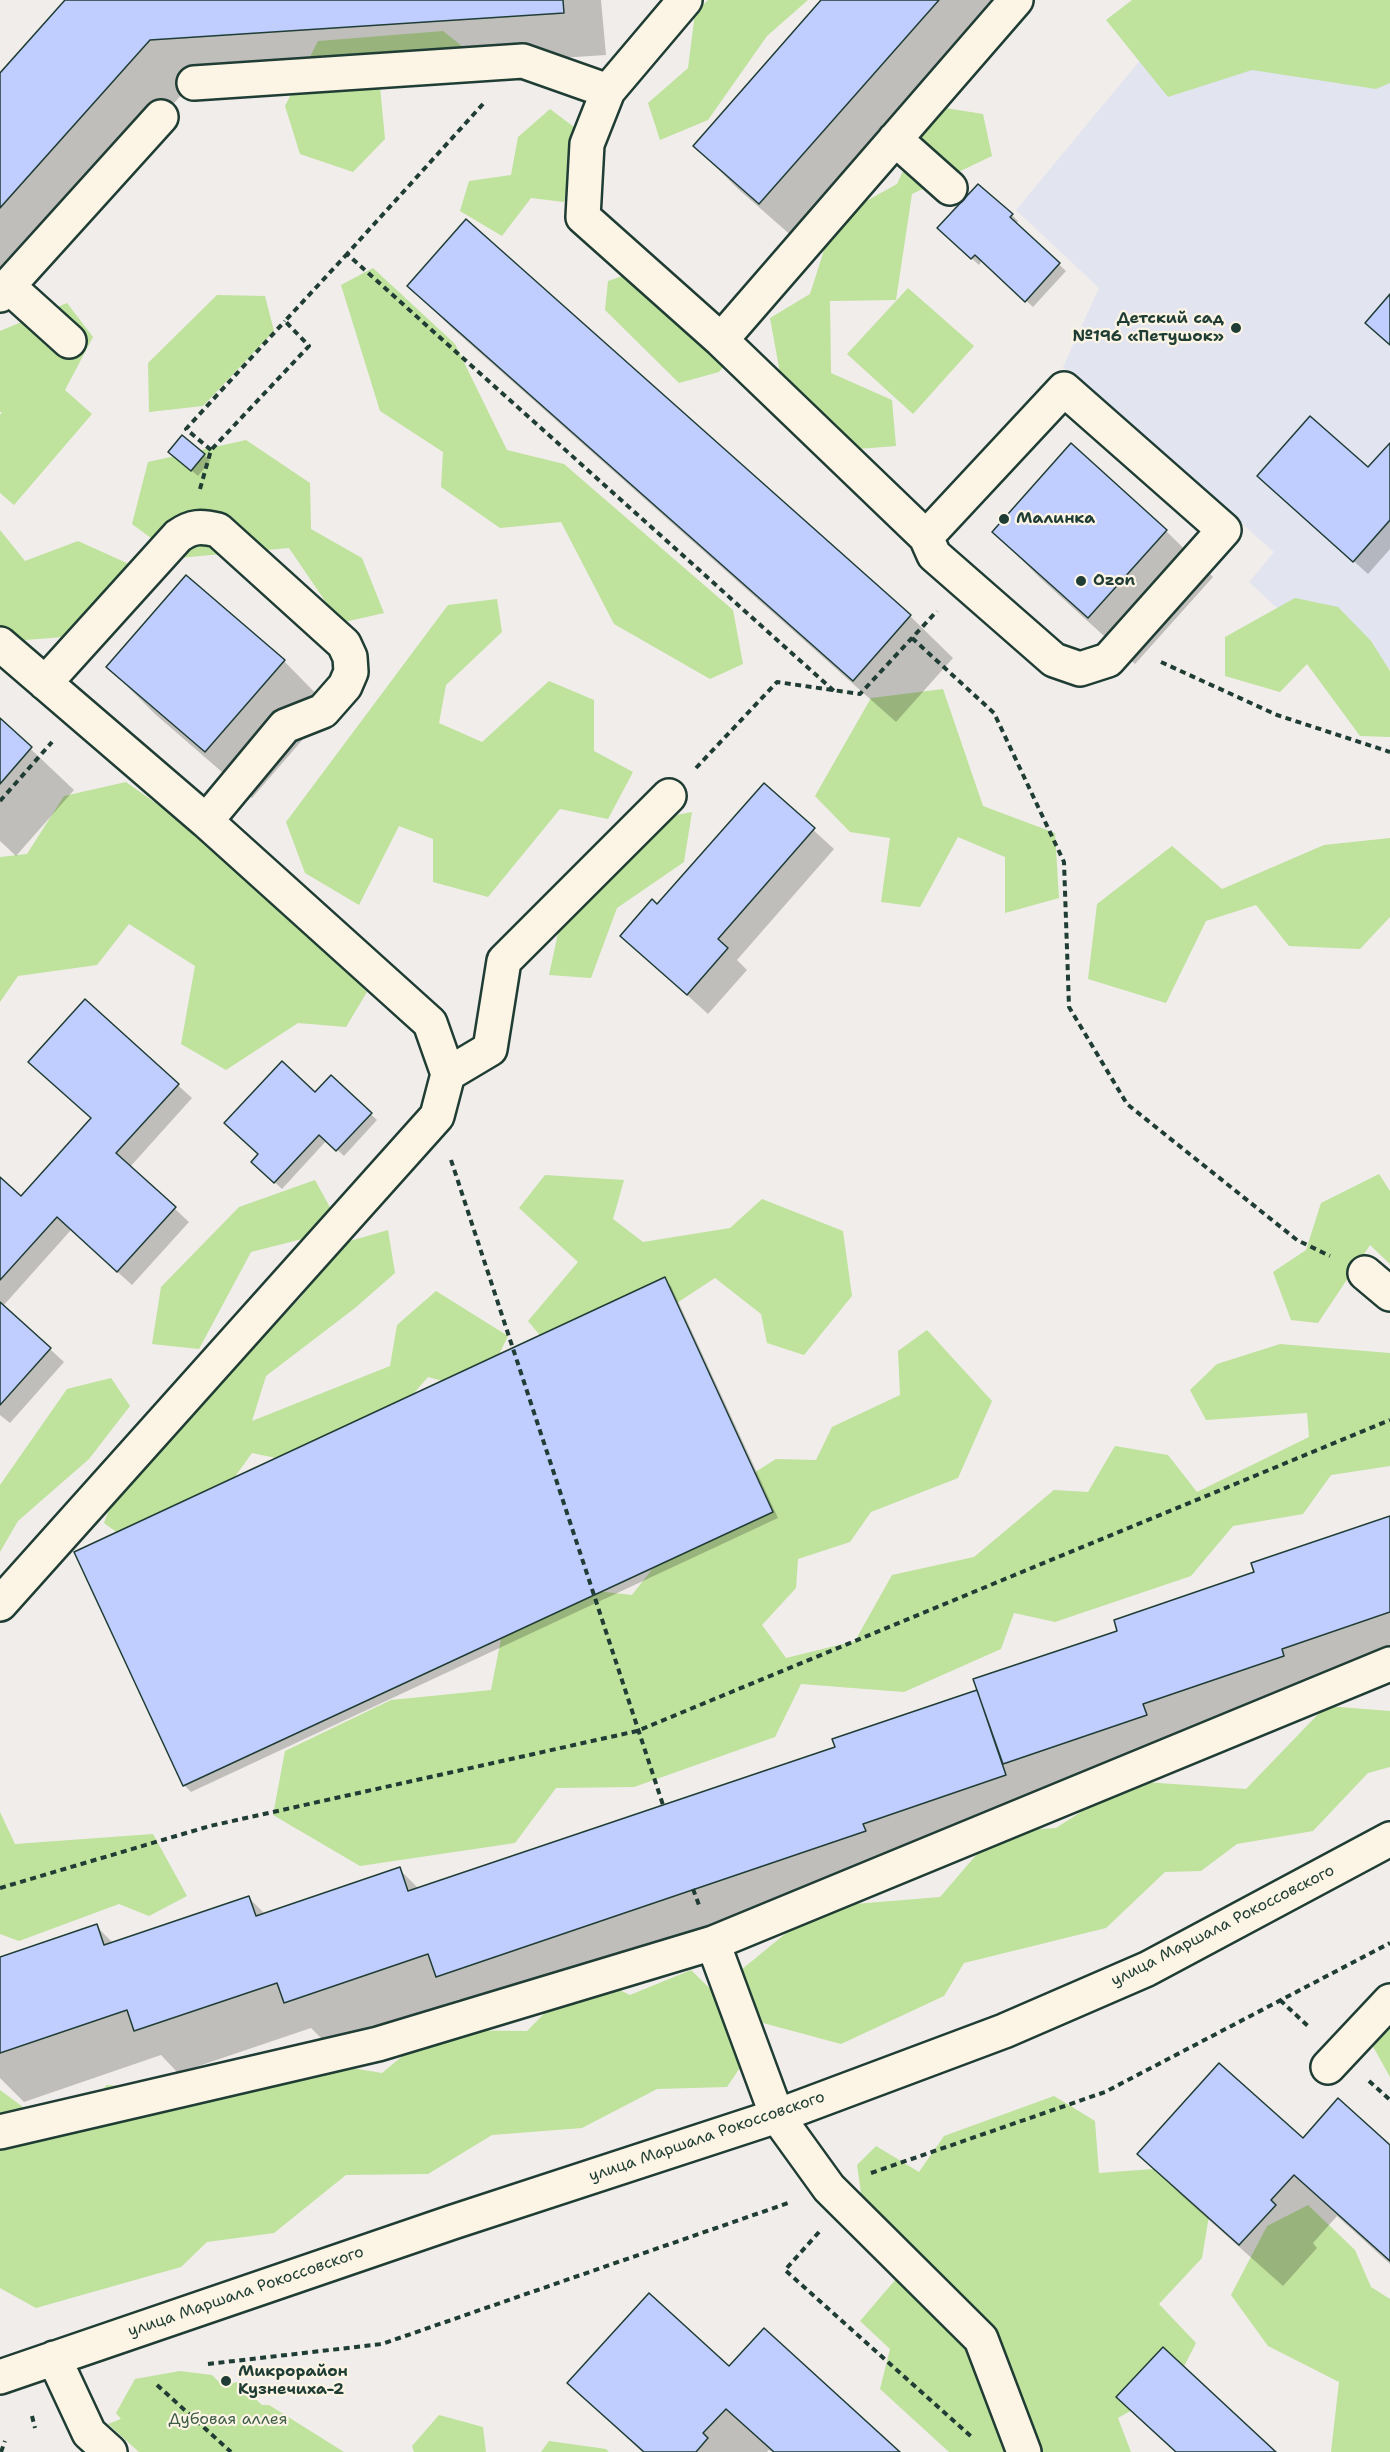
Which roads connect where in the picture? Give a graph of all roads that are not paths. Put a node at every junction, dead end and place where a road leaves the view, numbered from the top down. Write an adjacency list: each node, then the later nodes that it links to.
1 (685, 0): 4 (street)
2 (1016, 0): 6 (street)
3 (194, 82): 4 (street)
4 (608, 92): 9 (street)
5 (161, 117): 8 (street)
6 (895, 139): 7 (street); 9 (street)
7 (950, 188)
8 (4, 290): 10 (street)
9 (721, 340): 11 (street)
10 (69, 341)
11 (926, 537): 11 (street)
12 (0, 644): 13 (street)
13 (45, 683): 15 (street); 15 (street)
14 (669, 796): 16 (street)
15 (206, 821): 16 (street)
16 (448, 1074): 19 (street)
17 (1365, 1273): 18 (street)
18 (1390, 1294)
19 (0, 1604)
20 (1390, 1664): 22 (street)
21 (1388, 1845): 25 (street, улица Маршала Рокоссовского)
22 (713, 1943): 25 (street); 26 (street)
23 (1390, 2001): 24 (street)
24 (1328, 2067)
25 (777, 2116): 27 (street, улица Маршала Рокоссовского); 30 (street)
26 (0, 2132)
27 (54, 2358): 28 (street, улица Маршала Рокоссовского); 29 (street)
28 (0, 2377)
29 (110, 2452)
30 (1024, 2452)

